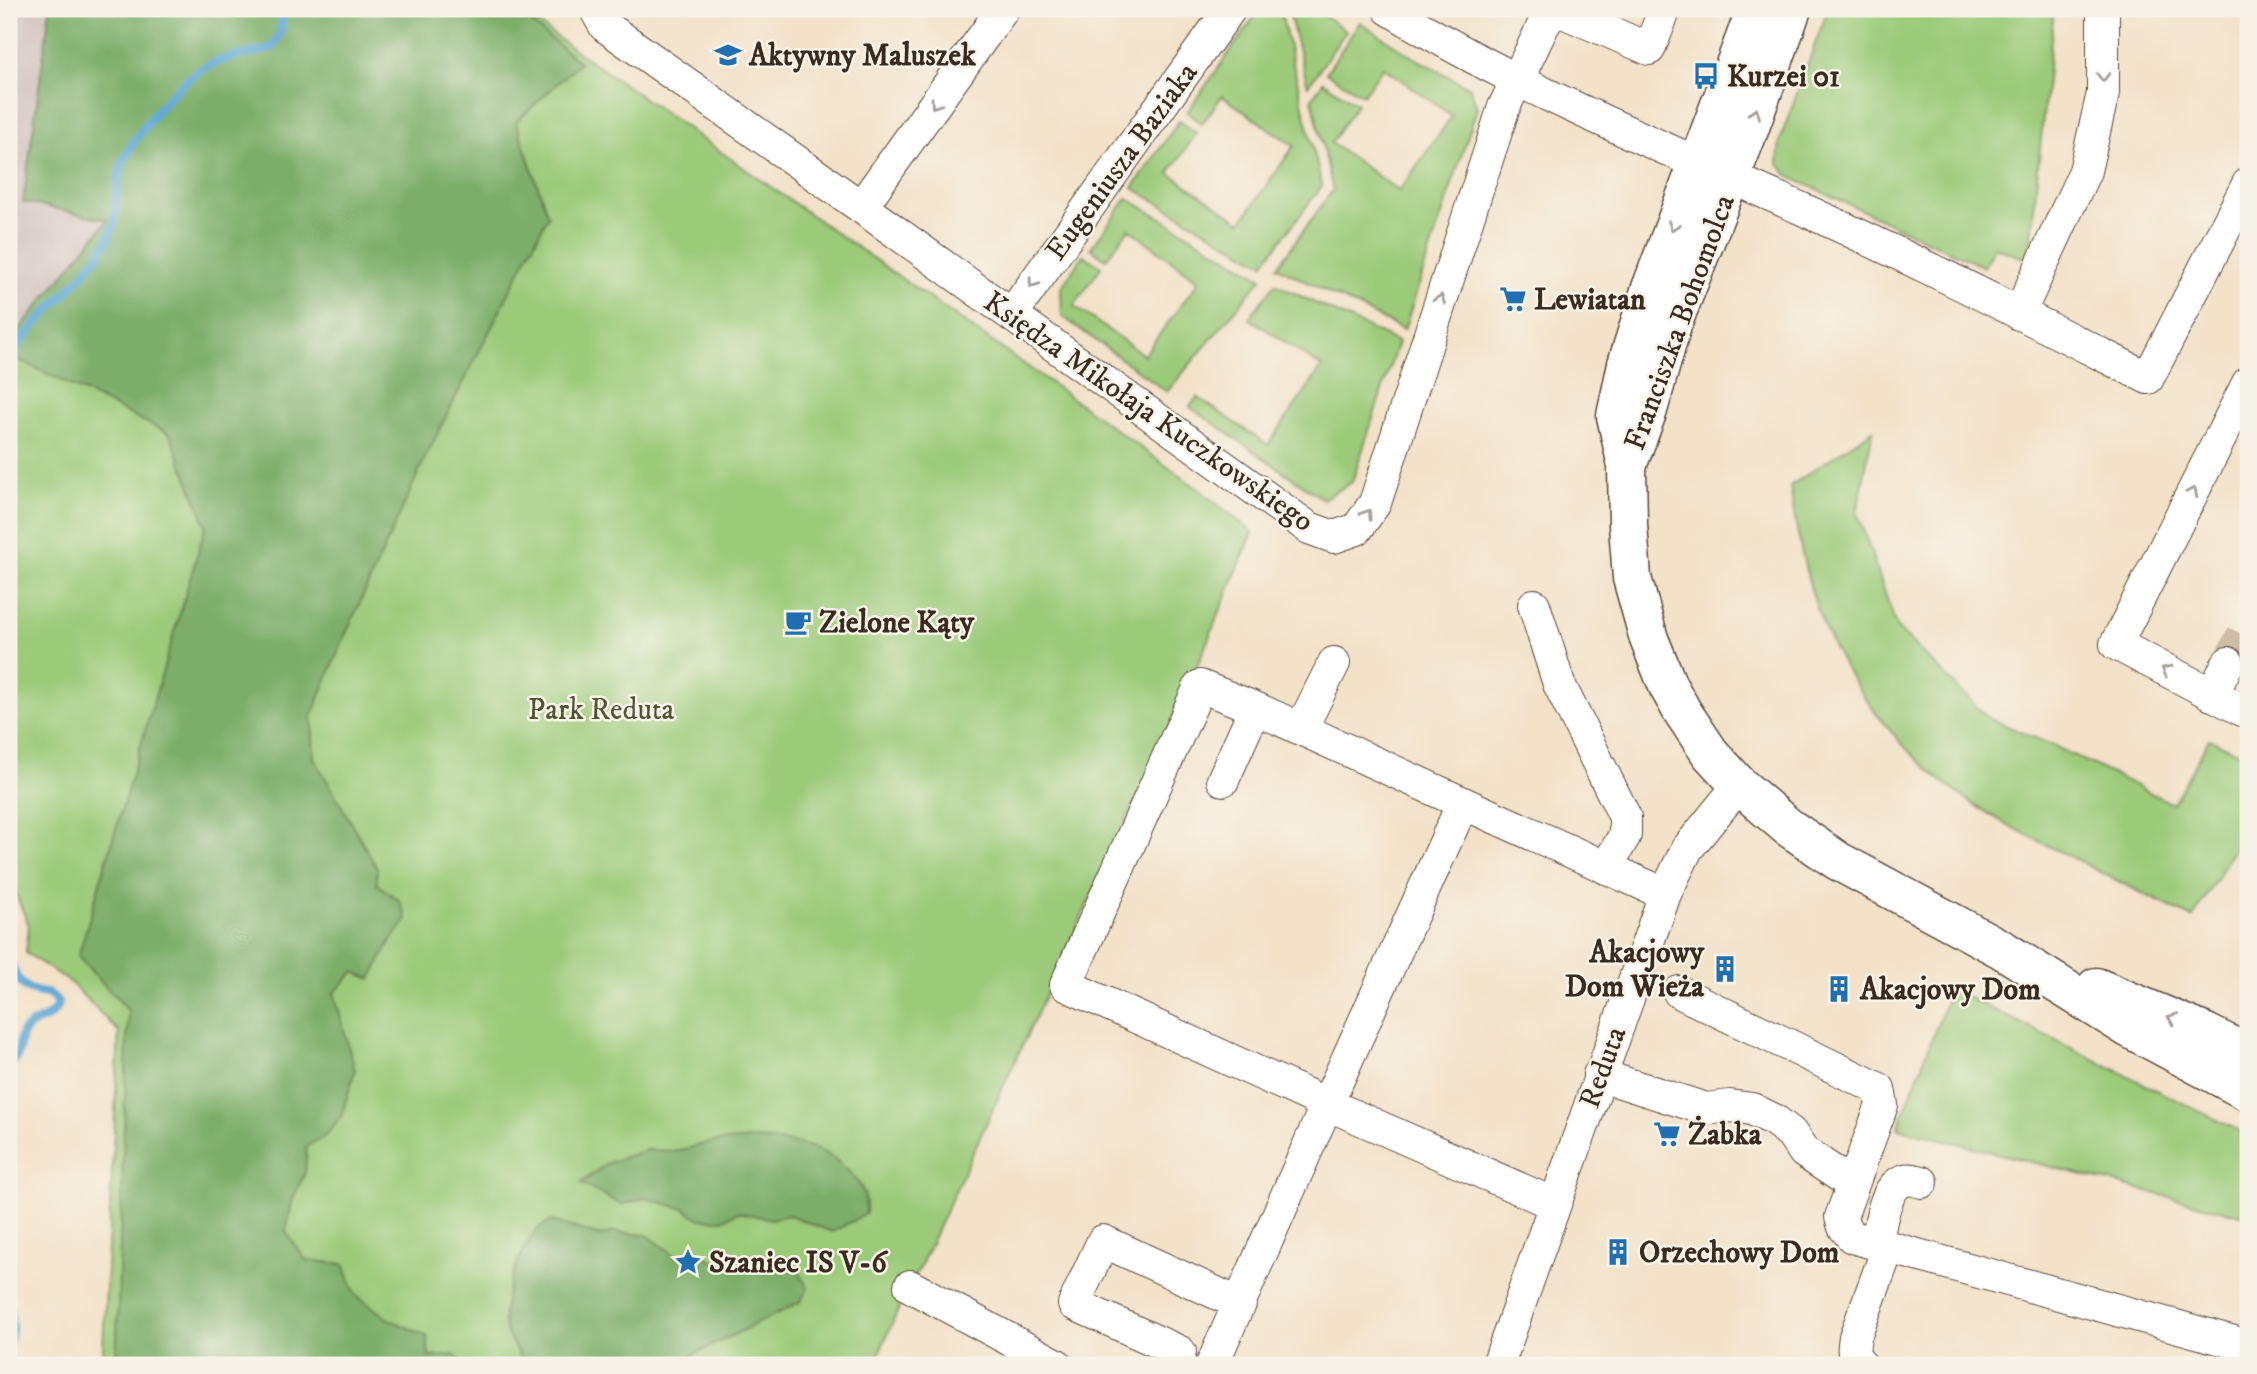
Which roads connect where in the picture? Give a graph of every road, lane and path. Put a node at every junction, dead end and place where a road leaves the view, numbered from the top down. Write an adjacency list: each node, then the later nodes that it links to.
1 (598, 9): 12 (street, Księdza Mikołaja Kuczkowskiego)
2 (1003, 9): 12 (street, one-way to 12)
3 (1230, 9): 13 (street, Eugeniusza Baziaka, one-way to 13)
4 (1389, 9): 9 (street)
5 (1665, 9): 9 (street, Księdza Mikołaja Kuczkowskiego)
6 (1756, 9): 10 (street)
7 (1792, 9): 10 (street, one-way to 7)
8 (2103, 9): 14 (street, one-way to 14)
9 (1517, 80): 10 (street); 13 (street, Księdza Mikołaja Kuczkowskiego, one-way to 9)
10 (1714, 170): 14 (street); 24 (street, Franciszka Bohomolca)
11 (2248, 184): 14 (street)
12 (862, 207): 13 (street, Księdza Mikołaja Kuczkowskiego)
13 (1012, 314)
14 (2019, 314)
15 (2248, 383): 19 (street, one-way to 15)
16 (1534, 605): 26 (street)
17 (1334, 663): 22 (street)
18 (2228, 663): 19 (street)
19 (2212, 695): 21 (street)
20 (1255, 708): 22 (street); 23 (street); 33 (street)
21 (2248, 713)
22 (1301, 729): 25 (street)
23 (1223, 780)
24 (1739, 785): 27 (street, Reduta); 28 (street, Franciszka Bohomolca)
25 (1463, 803): 26 (street); 33 (street)
26 (1606, 869): 27 (street)
27 (1665, 894): 31 (street, Reduta)
28 (2003, 950): 30 (street, Franciszka Bohomolca, one-way to 28); 32 (street, Franciszka Bohomolca)
29 (1679, 992): 35 (street)
30 (2248, 1054)
31 (1599, 1075): 35 (street); 36 (street, Reduta)
32 (2248, 1092)
33 (1327, 1104): 36 (street); 39 (street)
34 (1922, 1182): 37 (street)
35 (1852, 1184): 37 (street)
36 (1554, 1204): 44 (street, Reduta)
37 (1882, 1246): 40 (street); 45 (street)
38 (910, 1286): 42 (street)
39 (1240, 1304): 41 (street); 43 (street)
40 (2248, 1346)
41 (1180, 1352)
42 (1057, 1365)
43 (1212, 1365)
44 (1497, 1365)
45 (1861, 1365)

